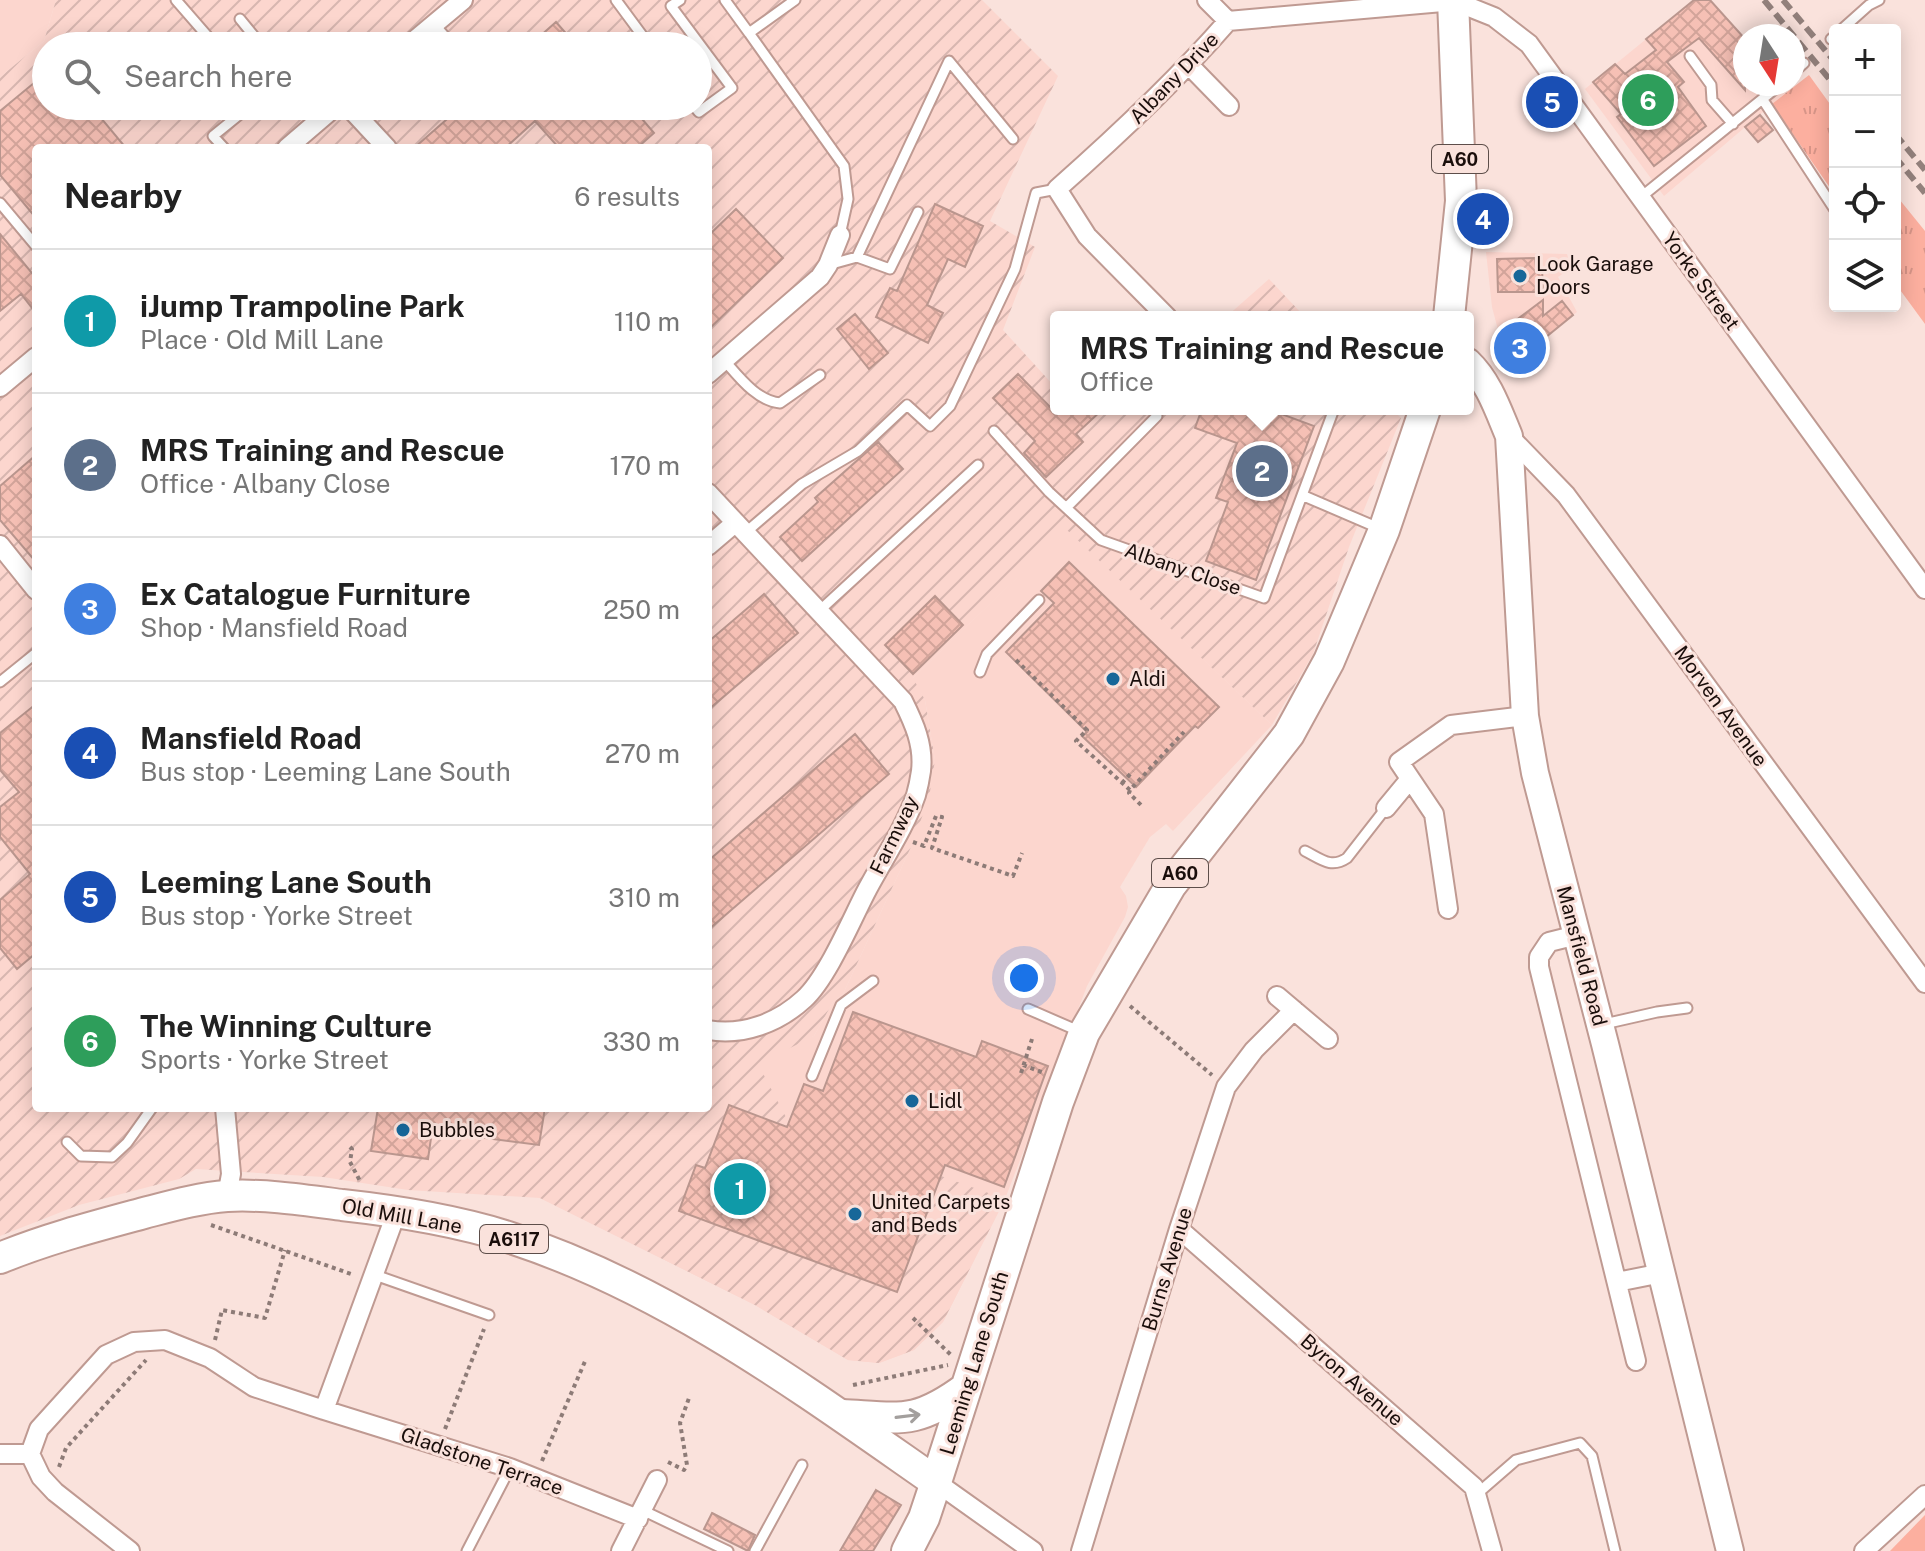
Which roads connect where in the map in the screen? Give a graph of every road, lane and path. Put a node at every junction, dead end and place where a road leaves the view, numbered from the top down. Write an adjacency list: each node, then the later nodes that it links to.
1 (176, 0): 14 (lane)
2 (463, 0): 12 (street)
3 (616, 0): 18 (lane)
4 (680, 0): 19 (lane)
5 (725, 0): 20 (lane)
6 (795, 0): 20 (lane)
7 (1207, 0): 11 (street)
8 (1879, 0): 13 (lane)
9 (1454, 1): 11 (street, Albany Drive); 37 (street, Yorke Street); 46 (main road, A60)
10 (240, 19): 15 (lane)
11 (1228, 21): 23 (street, Albany Drive)
12 (434, 24): 16 (street); 17 (lane)
13 (1848, 24)
14 (204, 32)
15 (251, 32)
16 (425, 32)
17 (441, 32)
18 (640, 32)
19 (690, 32)
20 (749, 33): 41 (lane)
21 (1690, 56): 31 (lane)
22 (712, 61): 26 (lane)
23 (1189, 65): 27 (street); 36 (street, Albany Drive)
24 (1768, 96): 25 (lane)
25 (1763, 100): 31 (lane); 38 (lane)
26 (712, 103)
27 (1229, 106)
28 (233, 120): 33 (lane)
29 (314, 120): 34 (street)
30 (361, 120): 35 (street)
31 (1733, 124): 37 (lane)
32 (1013, 139): 43 (lane)
33 (220, 144)
34 (291, 144)
35 (383, 144)
36 (1057, 189): 45 (street); 62 (lane)
37 (1641, 197): 67 (street, Yorke Street)
38 (1829, 201)
39 (0, 203): 42 (lane)
40 (918, 212): 43 (lane)
41 (840, 235): 44 (street)
42 (32, 241)
43 (857, 257): 44 (lane)
44 (828, 265): 48 (street)
45 (1161, 311)
46 (1450, 311)
47 (32, 360): 52 (street)
48 (724, 360): 50 (street); 51 (lane)
49 (1474, 368): 57 (main road, Mansfield Road)
50 (712, 370)
51 (820, 375)
52 (0, 387)
53 (1332, 415): 59 (lane, Albany Close)
54 (1423, 415): 63 (main road, Leeming Lane South / A60)
55 (1157, 416): 61 (lane)
56 (994, 431): 61 (lane, Albany Close)
57 (1509, 436): 74 (main road, Mansfield Road); 88 (street, Morven Avenue)
58 (978, 465): 69 (lane)
59 (1304, 496): 61 (lane, Albany Close); 63 (lane)
60 (712, 497): 62 (street, Farmway)
61 (1067, 507)
62 (740, 528): 64 (street); 69 (street, Farmway)
63 (1384, 530): 96 (main road, Leeming Lane South / A60)
64 (712, 544)
65 (0, 545): 66 (street)
66 (32, 585)
67 (1925, 589)
68 (1039, 600): 72 (lane)
69 (818, 612): 82 (street, Farmway)
70 (32, 656): 73 (lane)
71 (1016, 660): 78 (path)
72 (980, 672)
73 (0, 682)
74 (1525, 716): 77 (street); 86 (main road, Mansfield Road)
75 (1184, 732): 79 (path)
76 (1133, 771): 78 (path)
77 (1410, 779): 81 (street); 85 (street)
78 (1122, 783): 79 (path)
79 (1130, 790): 80 (path)
80 (1142, 806)
81 (1386, 808): 83 (lane)
82 (895, 837): 84 (path); 95 (street, Farmway)
83 (1305, 851)
84 (1022, 853)
85 (1448, 909)
86 (1577, 935): 94 (main road, Mansfield Road); 115 (street)
87 (873, 981): 100 (lane)
88 (1925, 983)
89 (1277, 996): 93 (street)
90 (1132, 1007): 101 (path)
91 (1687, 1008): 94 (lane)
92 (1028, 1009): 96 (lane)
93 (1294, 1010): 98 (street); 101 (street, Burns Avenue)
94 (1600, 1025): 113 (main road, Mansfield Road)
95 (712, 1031)
96 (1084, 1033): 122 (main road, Leeming Lane South / A60)
97 (1032, 1039): 99 (path)
98 (1328, 1039)
99 (1021, 1073)
100 (812, 1076)
101 (1226, 1087): 110 (street, Burns Avenue)
102 (149, 1112): 104 (lane)
103 (225, 1112): 107 (street)
104 (67, 1142)
105 (350, 1147): 106 (path)
106 (364, 1189)
107 (227, 1196): 108 (main road, Old Mill Lane / A6117); 112 (main road, Old Mill Lane / A6117)
108 (397, 1211): 114 (street); 126 (main road, Old Mill Lane / A6117)
109 (205, 1223): 111 (path)
110 (1179, 1229): 136 (street, Byron Avenue); 146 (street, Burns Avenue)
111 (285, 1250): 114 (path); 119 (path)
112 (0, 1258)
113 (1662, 1273): 115 (street); 149 (main road, Mansfield Road)
114 (374, 1278): 116 (lane); 125 (street)
115 (1617, 1282): 121 (street)
116 (489, 1315): 127 (path)
117 (913, 1318): 122 (path)
118 (165, 1340): 119 (street, Gladstone Terrace); 129 (street); 135 (path)
119 (210, 1358): 125 (street, Gladstone Terrace)
120 (586, 1359): 133 (path)
121 (1636, 1361)
122 (958, 1370): 123 (path); 126 (main road, one-way to 122); 134 (main road, Leeming Lane South / A60)
123 (853, 1385)
124 (689, 1398): 132 (path)
125 (324, 1410): 127 (street, Gladstone Terrace)
126 (842, 1415): 134 (main road, Old Mill Lane / A6117)
127 (439, 1444): 131 (street, Gladstone Terrace)
128 (0, 1454): 129 (street)
129 (30, 1454): 135 (street)
130 (802, 1465): 143 (lane)
131 (510, 1468): 133 (street, Gladstone Terrace); 140 (lane)
132 (659, 1474): 138 (street)
133 (535, 1478): 138 (street, Gladstone Terrace)
134 (936, 1482): 144 (main road, Leeming Lane South / A60); 145 (street)
135 (55, 1492): 139 (street)
136 (1478, 1493): 147 (street); 148 (lane)
137 (1925, 1495): 150 (street)
138 (640, 1514): 141 (street); 142 (lane)
139 (130, 1551)
140 (467, 1551)
141 (621, 1551)
142 (728, 1551)
143 (755, 1551)
144 (907, 1551)
145 (1033, 1551)
146 (1081, 1551)
147 (1492, 1551)
148 (1615, 1551)
149 (1730, 1551)
150 (1864, 1551)

